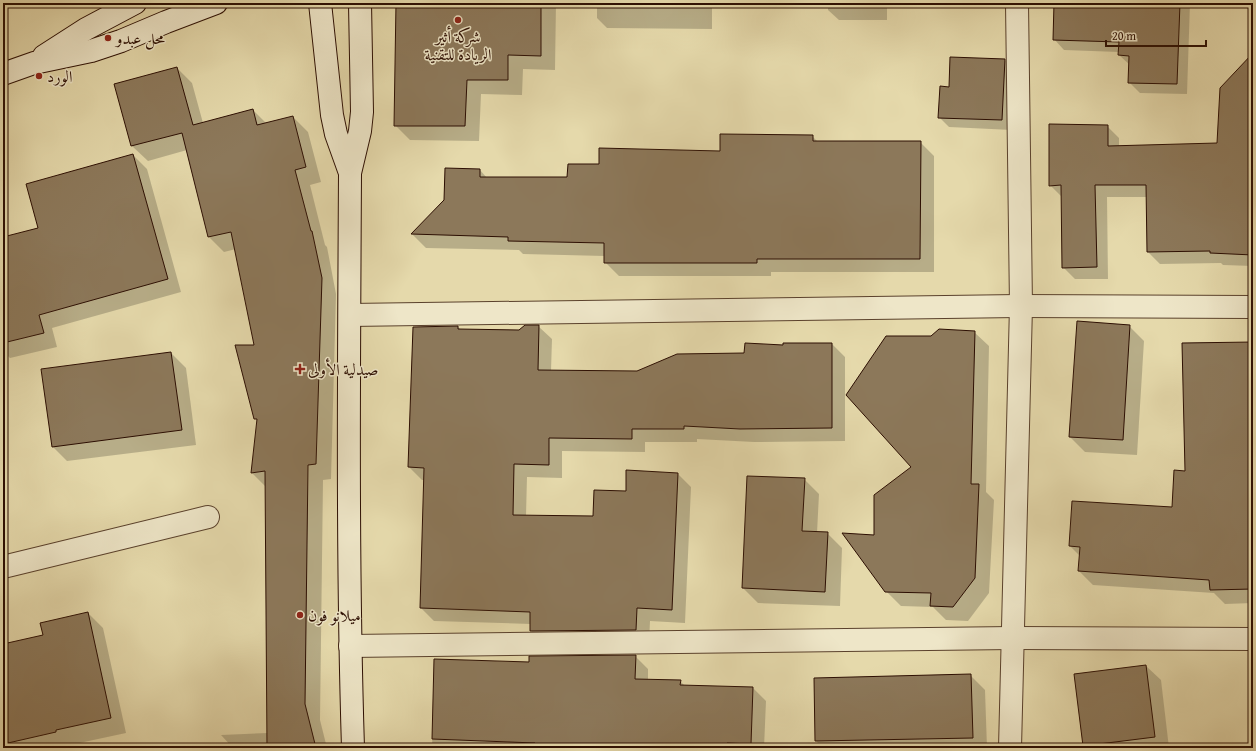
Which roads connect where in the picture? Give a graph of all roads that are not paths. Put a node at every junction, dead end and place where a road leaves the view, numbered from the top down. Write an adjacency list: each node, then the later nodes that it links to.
1 (135, 3): 6 (street)
2 (216, 3): 6 (street)
3 (320, 3): 8 (street)
4 (360, 3): 8 (street)
5 (1017, 3): 9 (street)
6 (34, 63): 7 (street)
7 (3, 74)
8 (350, 173): 11 (street)
9 (1021, 306): 10 (street); 11 (street); 14 (street)
10 (1253, 307)
11 (350, 315): 16 (street)
12 (208, 517): 13 (street)
13 (3, 567)
14 (1012, 638): 15 (street); 16 (street); 18 (street)
15 (1253, 639)
16 (350, 646): 17 (street)
17 (353, 748)
18 (1010, 748)

